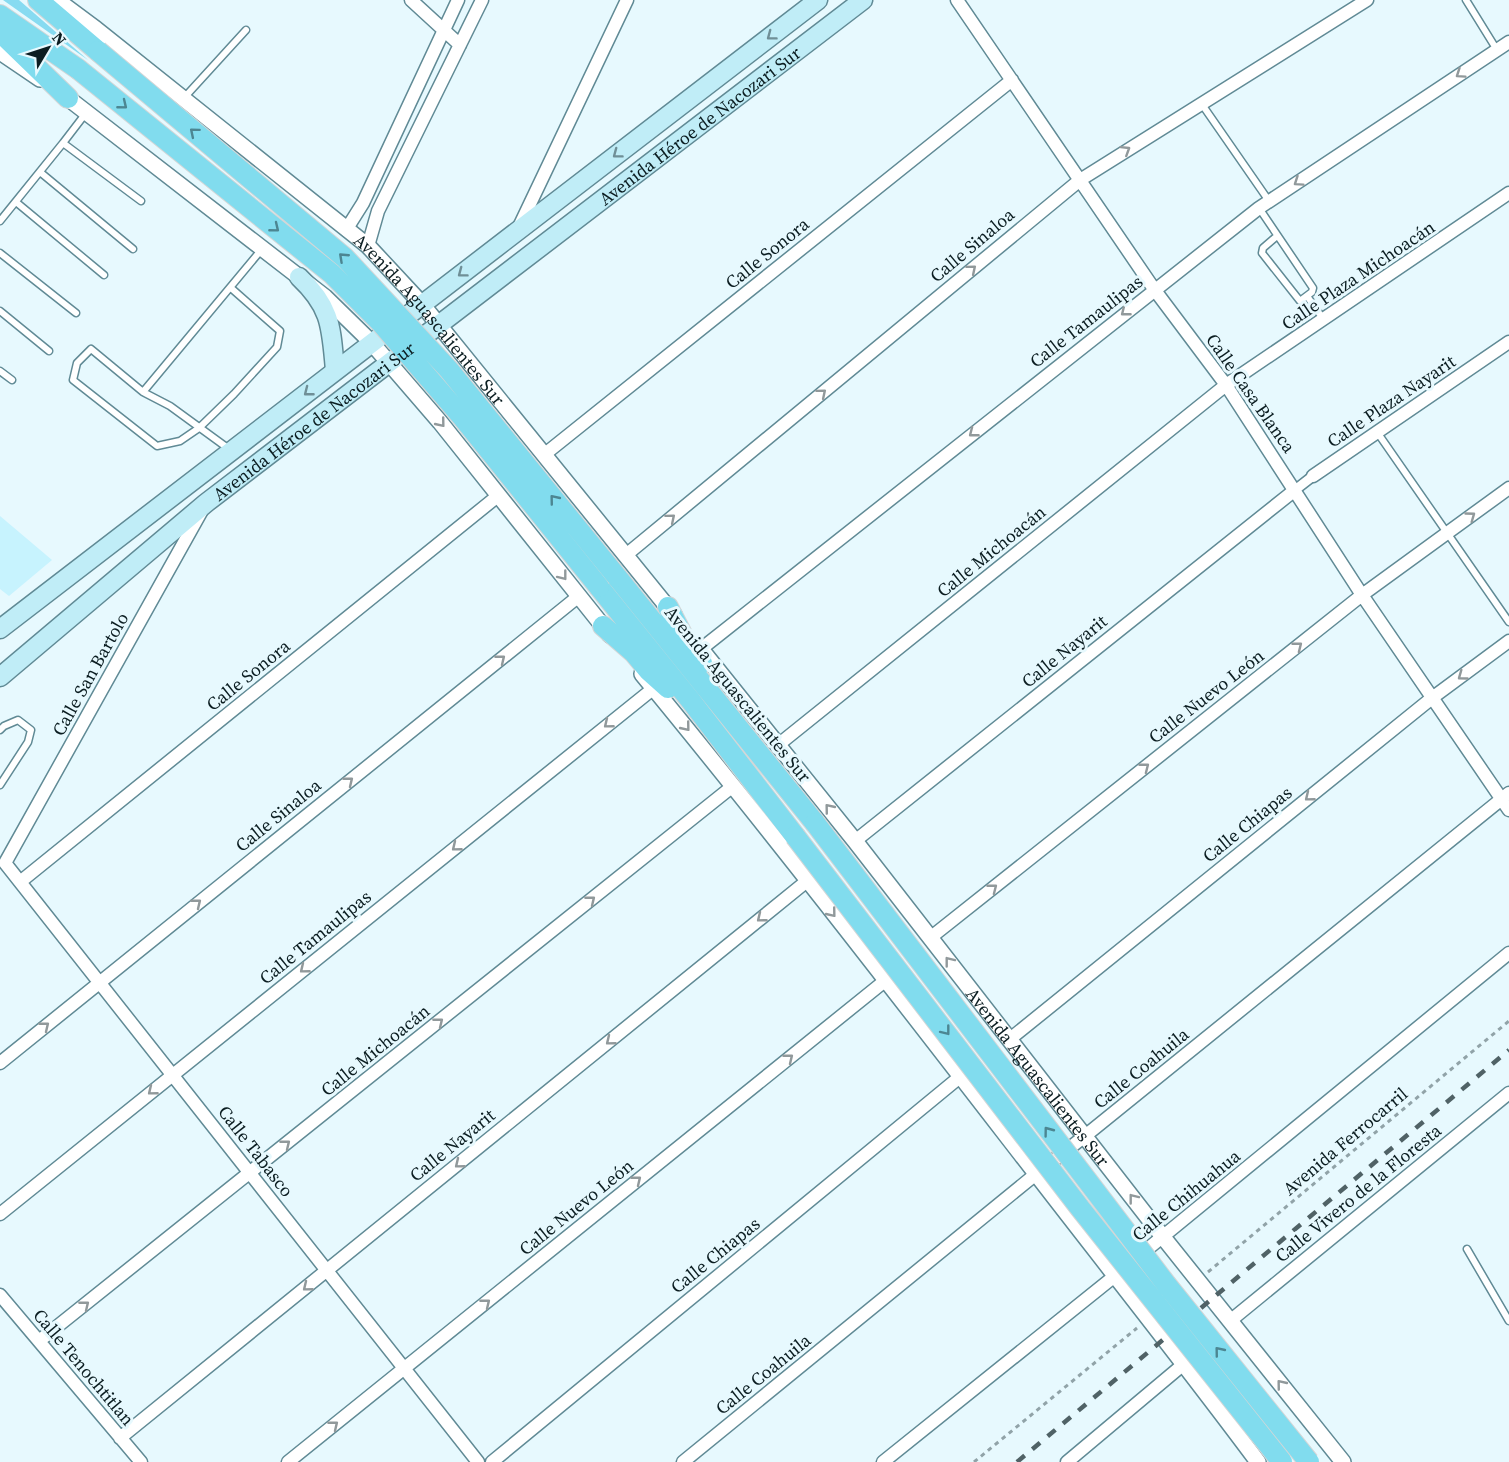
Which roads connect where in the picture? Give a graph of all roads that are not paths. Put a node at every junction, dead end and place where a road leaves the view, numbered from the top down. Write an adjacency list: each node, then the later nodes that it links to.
1 (38, 0): 83 (main road, Avenida Aguascalientes Sur, one-way to 1, bridge)
2 (57, 0): 22 (street, Avenida Aguascalientes Sur)
3 (411, 0): 13 (street)
4 (458, 0): 13 (street)
5 (482, 0): 17 (street)
6 (627, 0): 34 (street)
7 (818, 0): 34 (main road, Avenida Héroe de Nacozari Sur, one-way to 34)
8 (863, 0): 50 (main road, Avenida Héroe de Nacozari Sur)
9 (957, 0): 20 (street, Calle Casa Blanca)
10 (1367, 0): 23 (street, Calle Sinaloa)
11 (1466, 0): 18 (lane)
12 (0, 15): 85 (main road, Avenida Aguascalientes Sur, one-way to 85, bridge)
13 (443, 29): 17 (street); 33 (street)
14 (246, 30): 22 (lane)
15 (0, 32): 21 (main road)
16 (1509, 42): 18 (street, Calle Tamaulipas)
17 (460, 45): 36 (street)
18 (1497, 50): 31 (street, Calle Tamaulipas, one-way to 31)
19 (0, 52): 21 (street)
20 (1012, 80): 27 (street, Calle Casa Blanca); 65 (street, Calle Sonora)
21 (68, 98): 24 (street)
22 (183, 99): 33 (street, Avenida Aguascalientes Sur)
23 (1201, 103): 27 (street, Calle Sinaloa, one-way to 23); 31 (lane)
24 (86, 112): 25 (lane); 37 (street)
25 (63, 143): 26 (lane); 29 (lane)
26 (40, 172): 30 (lane); 38 (lane)
27 (1080, 180): 43 (street, Calle Casa Blanca); 72 (street, Calle Sinaloa, one-way to 27)
28 (1509, 193): 49 (street, Calle Plaza Michoacán)
29 (141, 201)
30 (16, 202): 32 (lane); 40 (lane)
31 (1264, 205): 35 (lane); 43 (street, Calle Tamaulipas)
32 (0, 221)
33 (346, 230): 36 (street, Avenida Aguascalientes Sur)
34 (517, 231): 46 (main road, Avenida Héroe de Nacozari Sur, one-way to 46)
35 (1277, 236): 44 (lane); 44 (lane)
36 (368, 246): 45 (street); 46 (street, Avenida Aguascalientes Sur)
37 (262, 248): 41 (street); 42 (lane)
38 (133, 249)
39 (0, 253): 48 (lane)
40 (104, 275)
41 (298, 277): 45 (street); 56 (main road)
42 (231, 288): 60 (lane); 62 (lane)
43 (1154, 289): 59 (street, Calle Casa Blanca); 80 (street, Calle Tamaulipas, one-way to 80)
44 (1306, 296): 49 (lane)
45 (325, 297): 51 (street)
46 (421, 303): 50 (street, Avenida Aguascalientes Sur); 51 (main road, Avenida Héroe de Nacozari Sur)
47 (0, 311): 53 (lane)
48 (76, 314)
49 (1324, 320): 59 (street, Calle Plaza Michoacán)
50 (439, 325): 54 (street, Avenida Aguascalientes Sur); 55 (main road, Avenida Héroe de Nacozari Sur)
51 (371, 342): 55 (street); 56 (main road, Avenida Héroe de Nacozari Sur)
52 (1509, 342): 63 (street, Calle Plaza Nayarit)
53 (49, 351)
54 (461, 351): 61 (street); 65 (street, Avenida Aguascalientes Sur)
55 (389, 363): 61 (street); 70 (main road, Avenida Héroe de Nacozari Sur)
56 (335, 370): 64 (main road, Avenida Héroe de Nacozari Sur, one-way to 64)
57 (0, 371): 58 (lane)
58 (12, 380)
59 (1226, 385): 68 (street, Calle Casa Blanca); 87 (street, Calle Michoacán)
60 (144, 392): 62 (lane); 62 (lane)
61 (418, 396): 69 (street, one-way to 69)
62 (199, 428): 64 (lane)
63 (1377, 432): 66 (street, Calle Plaza Nayarit); 71 (lane)
64 (232, 451): 77 (main road, Avenida Héroe de Nacozari Sur)
65 (545, 454): 72 (street, Avenida Aguascalientes Sur)
66 (1313, 476): 68 (street, Calle Plaza Nayarit)
67 (1509, 488): 71 (street, Calle Nuevo León, one-way to 67)
68 (1295, 490): 73 (street, Calle Casa Blanca); 92 (street, Calle Nayarit)
69 (499, 495): 74 (street, one-way to 74); 95 (street, Calle Sonora)
70 (206, 503): 81 (main road, Avenida Héroe de Nacozari Sur); 93 (street, Calle San Bartolo)
71 (1448, 533): 73 (street, Calle Nuevo León); 76 (lane)
72 (626, 555): 75 (street, Avenida Aguascalientes Sur)
73 (1362, 595): 84 (street, Calle Casa Blanca); 96 (street, Calle Nuevo León, one-way to 73)
74 (579, 596): 78 (street); 99 (street, Calle Sinaloa, one-way to 74)
75 (668, 607): 80 (street, Avenida Aguascalientes Sur); 83 (main road)
76 (1509, 622)
77 (2, 624)
78 (603, 626): 82 (street); 85 (main road)
79 (1509, 641): 84 (street, Calle Chiapas, one-way to 84)
80 (701, 649): 87 (street, Avenida Aguascalientes Sur)
81 (0, 677)
82 (654, 688): 89 (street, one-way to 89); 102 (street, Calle Tamaulipas, one-way to 102)
83 (710, 692): 130 (main road, Avenida Aguascalientes Sur, one-way to 83, bridge)
84 (1432, 698): 90 (street, Calle Casa Blanca); 100 (street, Calle Chiapas, one-way to 100)
85 (691, 701): 129 (main road, Avenida Aguascalientes Sur, one-way to 129, bridge)
86 (0, 730): 88 (lane)
87 (778, 746): 92 (street, Avenida Aguascalientes Sur, one-way to 87)
88 (0, 785)
89 (733, 786): 94 (street); 106 (street, Calle Michoacán, one-way to 89)
90 (1505, 796): 91 (street, Calle Casa Blanca); 105 (street, Calle Coahuila)
91 (1509, 810)
92 (855, 841): 96 (street, Avenida Aguascalientes Sur)
93 (2, 867): 95 (street, Calle Tabasco)
94 (807, 881): 98 (street, one-way to 98); 111 (street, Calle Nayarit, one-way to 111)
95 (20, 882): 99 (street, Calle Tabasco)
96 (930, 938): 100 (street, Avenida Aguascalientes Sur, one-way to 96)
97 (1509, 952): 109 (street, Calle Chihuahua)
98 (886, 980): 103 (street); 118 (street, Calle Nuevo León, one-way to 98)
99 (99, 982): 101 (street, Calle Sinaloa, one-way to 99); 102 (street, Calle Tabasco)
100 (1010, 1039): 105 (street, Avenida Aguascalientes Sur)
101 (0, 1063)
102 (173, 1075): 106 (street, Calle Tabasco); 108 (street, Calle Tamaulipas, one-way to 108)
103 (961, 1076): 107 (street); 125 (street, Calle Chiapas)
104 (1509, 1093): 114 (street, Calle Vivero de la Floresta)
105 (1085, 1136): 107 (street, Calle Coahuila); 109 (street, Avenida Aguascalientes Sur, one-way to 105)
106 (250, 1173): 111 (street, Calle Tabasco); 116 (street, Calle Michoacán, one-way to 106)
107 (1036, 1174): 112 (street); 126 (street, Calle Coahuila)
108 (0, 1214)
109 (1163, 1237): 112 (street, Calle Chihuahua); 114 (street, Avenida Aguascalientes Sur)
110 (1467, 1249): 115 (lane)
111 (327, 1270): 118 (street, Calle Tabasco); 120 (street, Calle Nayarit, one-way to 120)
112 (1115, 1275): 117 (street); 127 (street, Calle Chihuahua)
113 (0, 1295): 116 (street, Calle Tenochtitlan)
114 (1230, 1321): 119 (street, Avenida Aguascalientes Sur, one-way to 114)
115 (1509, 1321)
116 (39, 1341): 120 (street, Calle Tenochtitlan)
117 (1185, 1363): 121 (street); 128 (street)
118 (404, 1368): 123 (street, Calle Nuevo León, one-way to 118); 124 (street, Calle Tabasco)
119 (1302, 1411): 121 (street); 131 (street, Avenida Aguascalientes Sur)
120 (120, 1438): 122 (street, Calle Tenochtitlan)
121 (1254, 1457)
122 (141, 1462)
123 (288, 1462)
124 (478, 1462)
125 (492, 1462)
126 (683, 1462)
127 (883, 1462)
128 (1067, 1462)
129 (1282, 1462)
130 (1309, 1462)
131 (1343, 1462)

